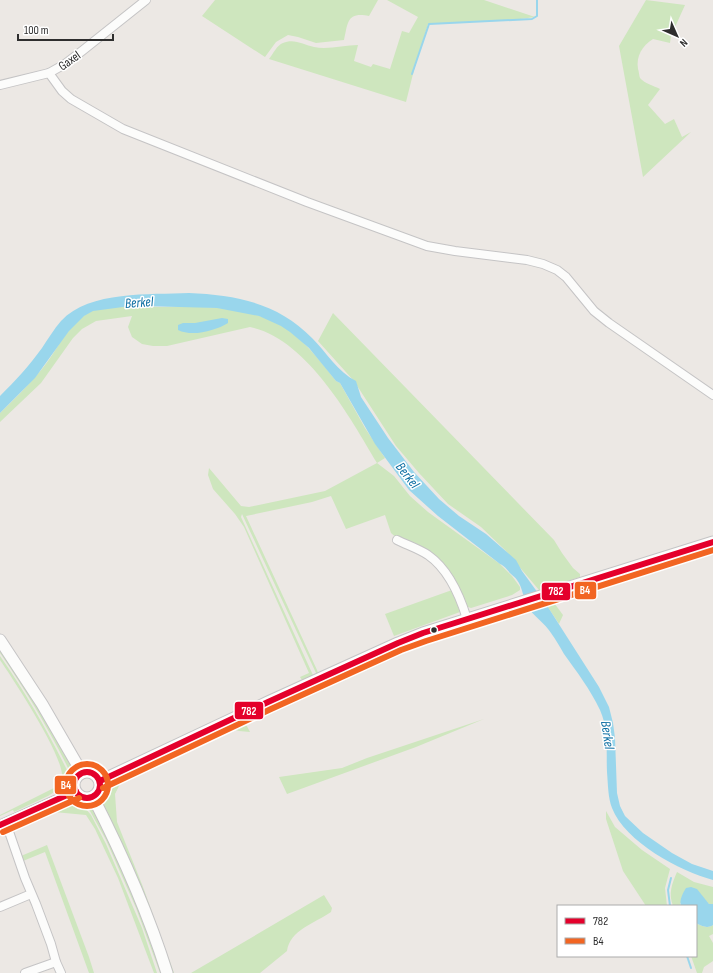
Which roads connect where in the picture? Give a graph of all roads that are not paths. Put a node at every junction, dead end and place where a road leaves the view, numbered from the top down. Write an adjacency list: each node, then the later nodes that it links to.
1 (146, 0): 2 (street, Gaxel)
2 (49, 73): 3 (street, Gaxel); 4 (street)
3 (0, 85)
4 (713, 395)
5 (397, 540): 7 (street)
6 (713, 542): 7 (main road)
7 (467, 619): 10 (main road)
8 (0, 640): 9 (main road)
9 (82, 773): 10 (main road); 11 (main road)
10 (100, 781): 12 (main road)
11 (76, 791): 12 (main road); 13 (street)
12 (93, 797): 19 (main road)
13 (3, 824): 14 (street)
14 (31, 894): 15 (street); 16 (street)
15 (0, 907)
16 (56, 962): 17 (street); 18 (street)
17 (26, 973)
18 (61, 973)
19 (167, 973)

